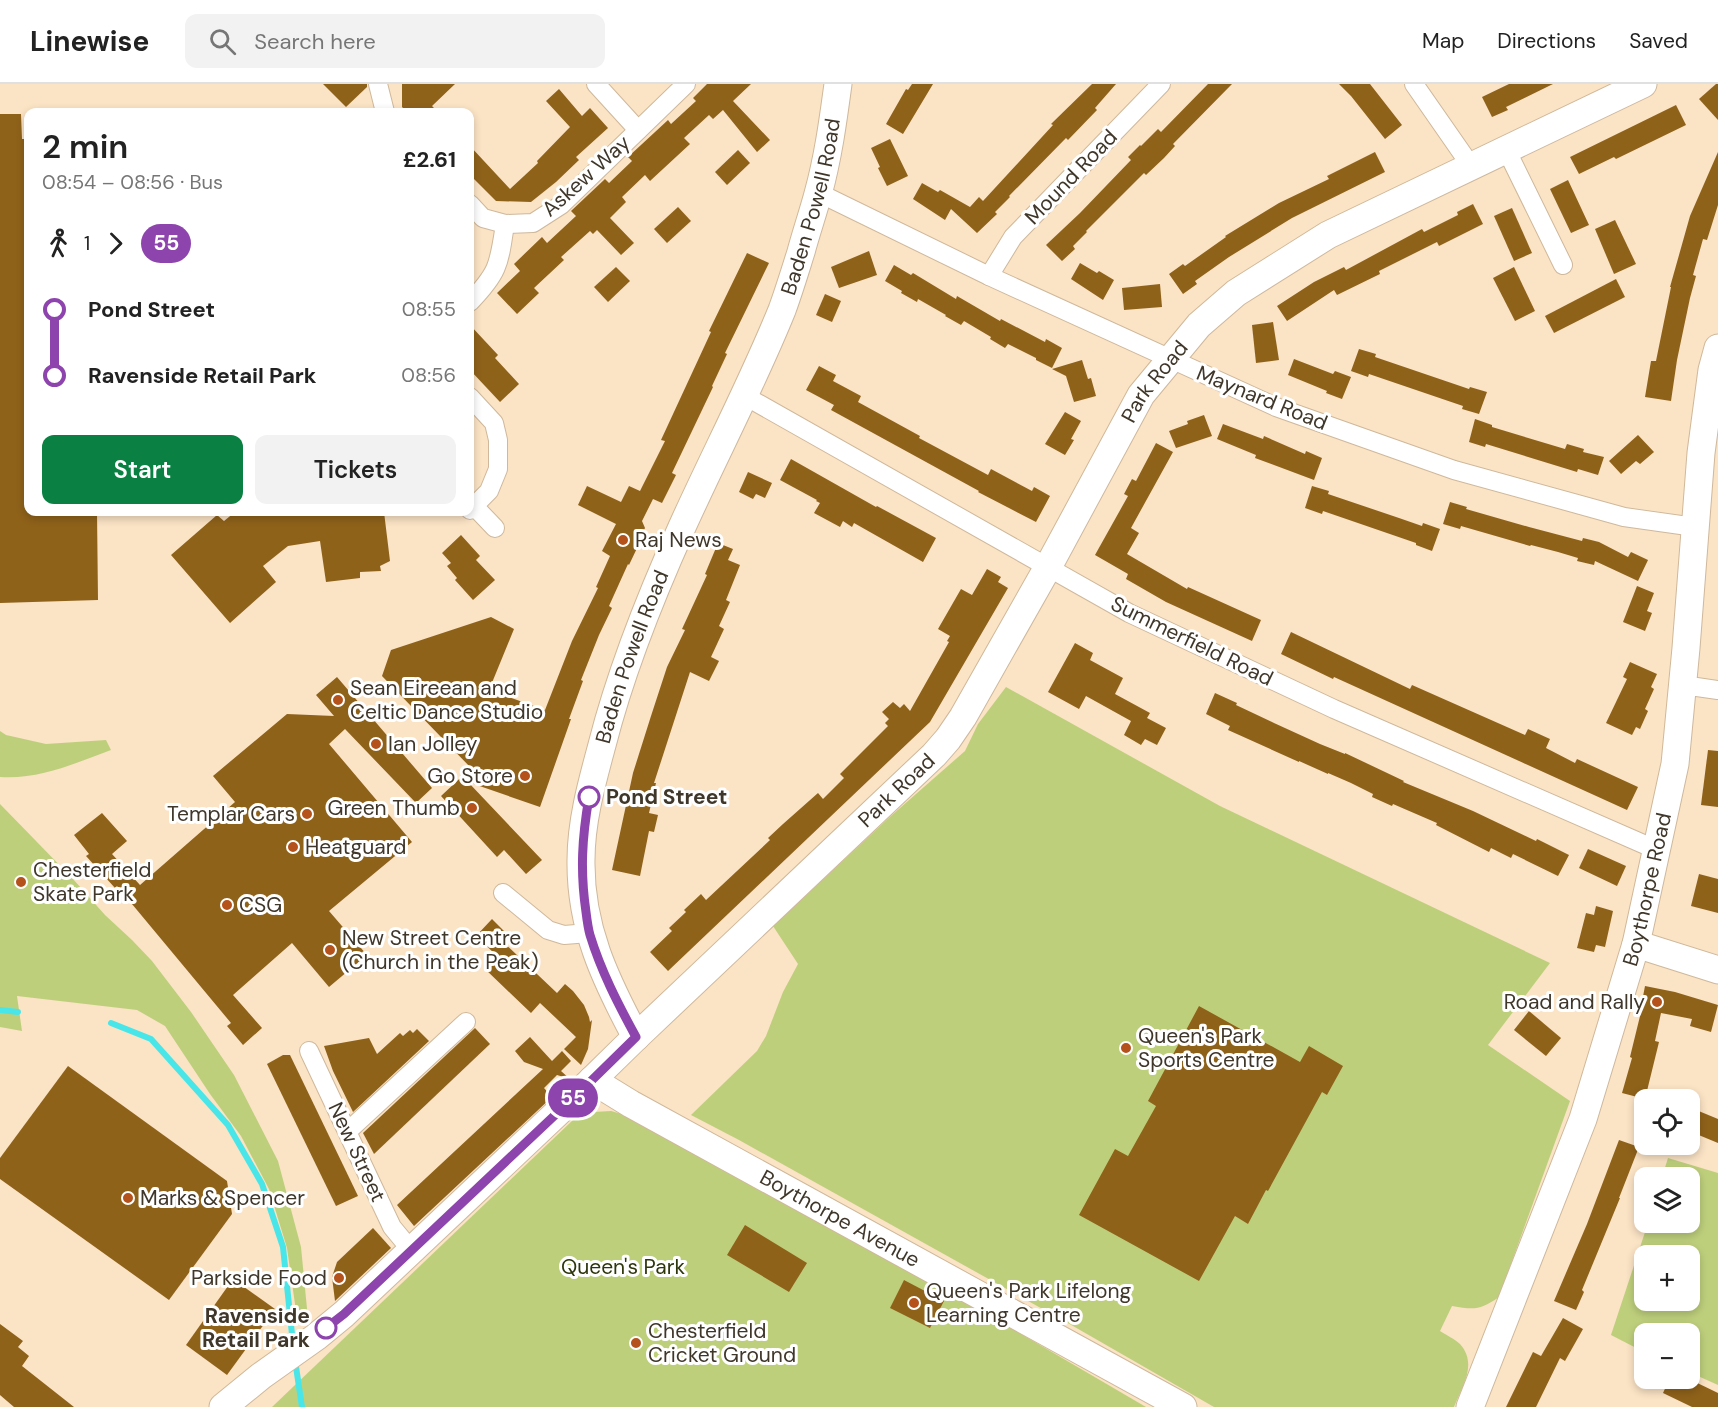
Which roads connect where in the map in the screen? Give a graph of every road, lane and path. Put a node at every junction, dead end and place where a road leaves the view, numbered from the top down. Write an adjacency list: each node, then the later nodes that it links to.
1 (378, 84): 8 (street)
2 (596, 84): 9 (street)
3 (686, 84): 9 (street, Askew Way)
4 (838, 84): 12 (street, Baden Powell Road)
5 (1161, 84): 16 (street, Mound Road)
6 (1413, 84): 11 (street)
7 (1643, 84): 10 (street, Park Road)
8 (384, 108)
9 (638, 130): 14 (street, Askew Way)
10 (1506, 149): 11 (street, Park Road); 15 (street)
11 (1471, 166): 19 (street, Park Road)
12 (819, 193): 16 (street, Maynard Road); 20 (street, Baden Powell Road)
13 (474, 208): 14 (street, Askew Way)
14 (505, 224): 17 (street)
15 (1563, 265)
16 (989, 276): 19 (street, Maynard Road)
17 (474, 298)
18 (1718, 348): 24 (street, Boythorpe Road)
19 (1170, 360): 24 (street, Maynard Road); 26 (street, Park Road)
20 (745, 396): 26 (street, Summerfield Road); 31 (street, Baden Powell Road)
21 (474, 401): 22 (street)
22 (474, 505)
23 (474, 516): 25 (street)
24 (1695, 527): 27 (street, Boythorpe Road)
25 (495, 528)
26 (1048, 567): 29 (street, Summerfield Road); 35 (street, Park Road)
27 (1683, 685): 28 (street); 29 (street, Boythorpe Road)
28 (1718, 690)
29 (1657, 850): 32 (street, Boythorpe Road)
30 (503, 893): 31 (street)
31 (589, 933): 35 (street, Baden Powell Road)
32 (1636, 944): 33 (street); 42 (street, Boythorpe Road)
33 (1718, 970)
34 (465, 1022): 38 (street)
35 (636, 1037): 37 (street, Park Road)
36 (309, 1051): 38 (street, New Street)
37 (592, 1080): 39 (street, Park Road); 41 (street, Boythorpe Avenue)
38 (348, 1131): 39 (street, New Street)
39 (411, 1250): 40 (street, Park Road)
40 (224, 1407)
41 (1183, 1407)
42 (1470, 1407)

